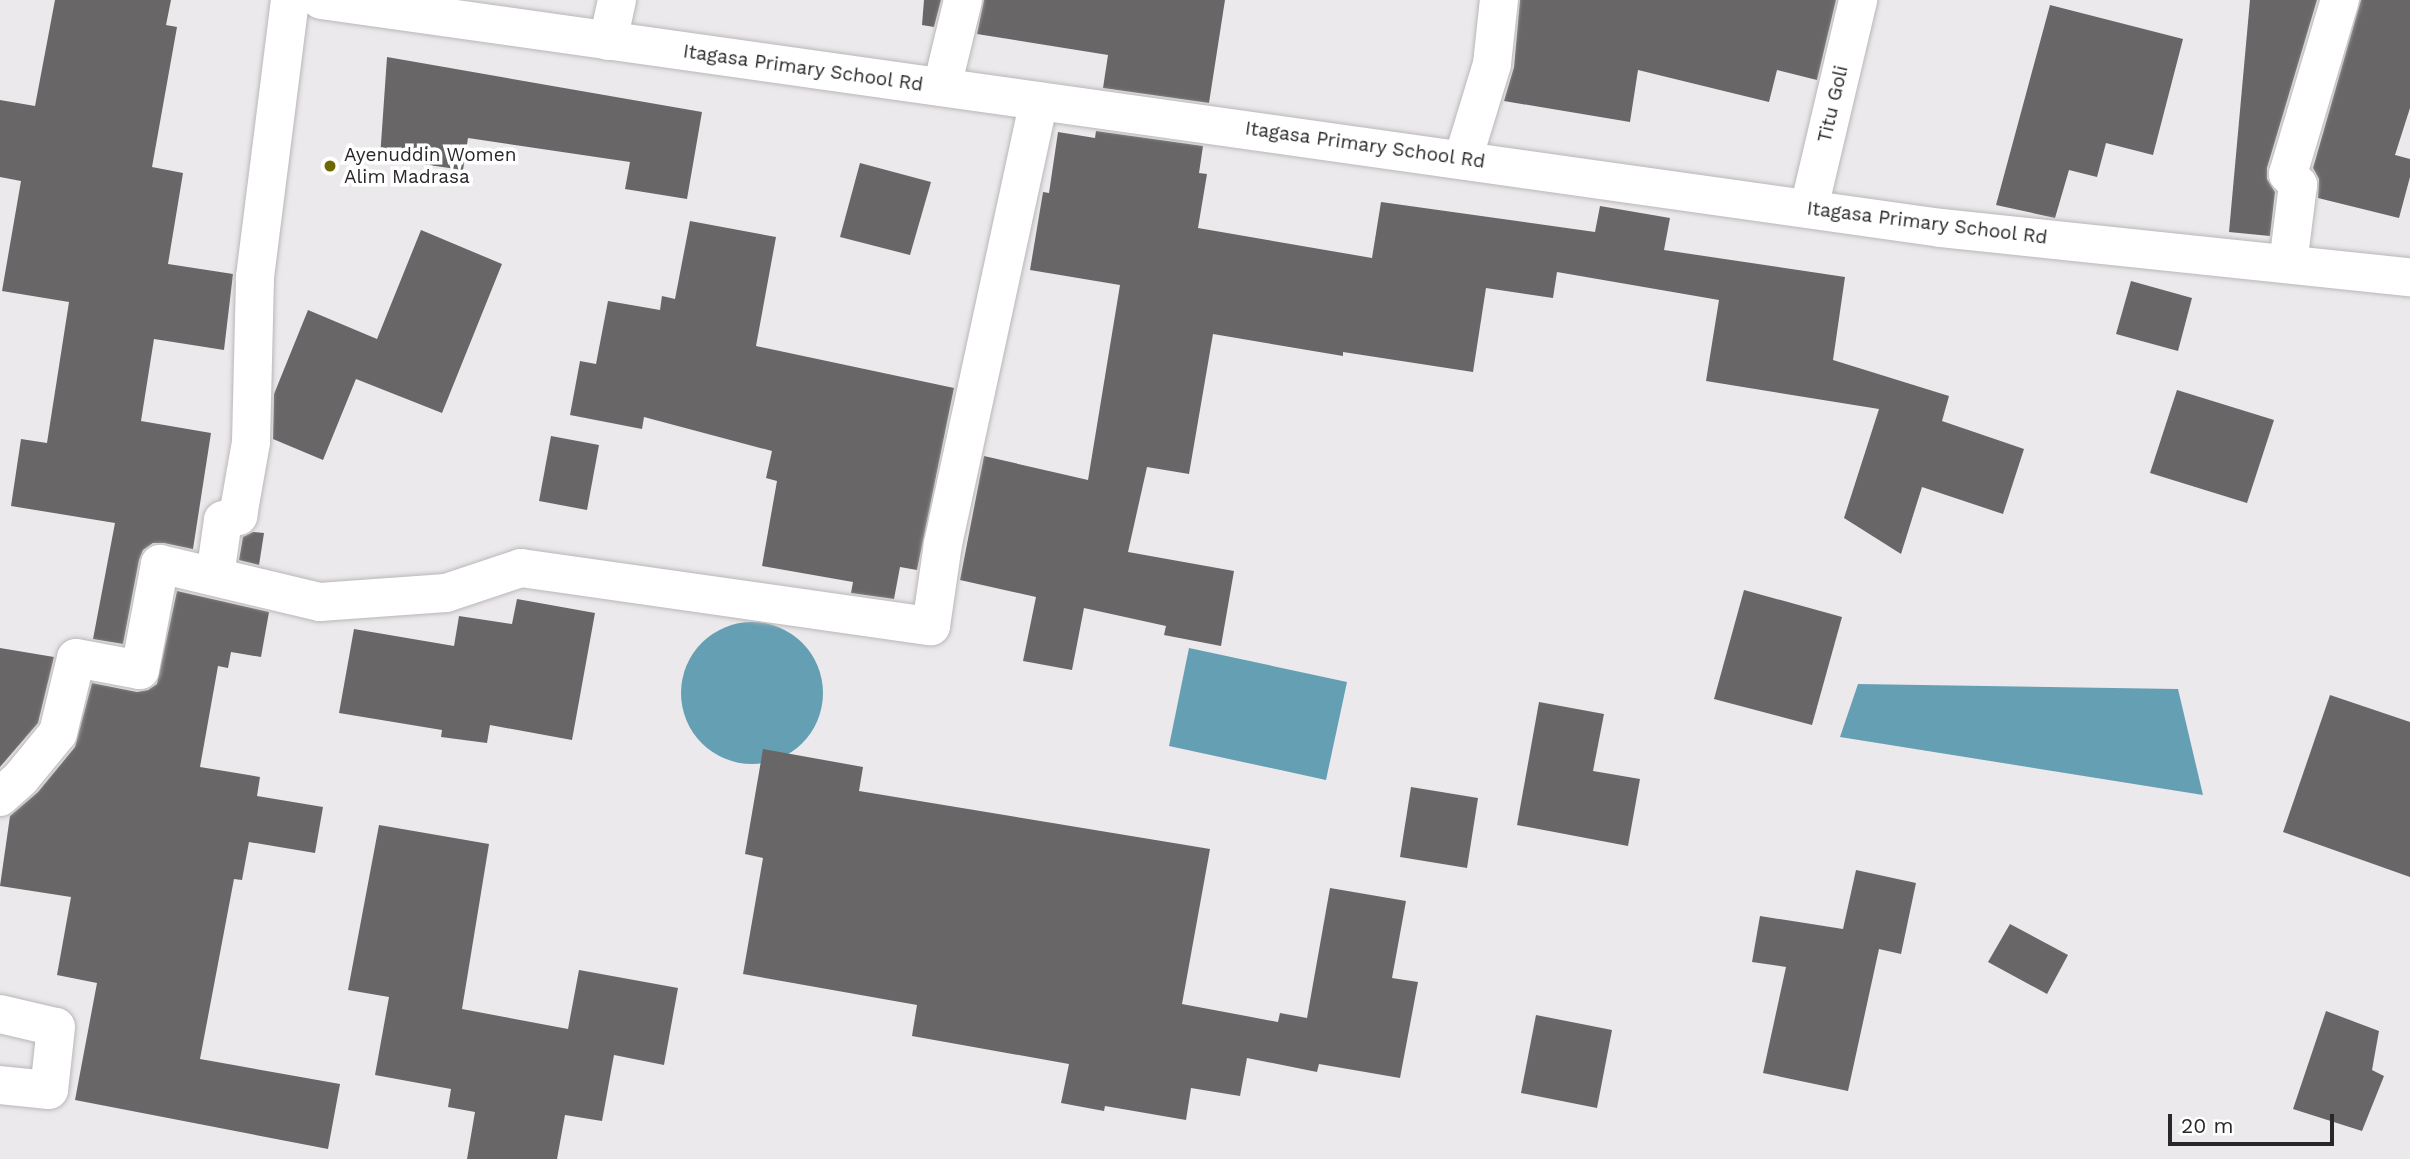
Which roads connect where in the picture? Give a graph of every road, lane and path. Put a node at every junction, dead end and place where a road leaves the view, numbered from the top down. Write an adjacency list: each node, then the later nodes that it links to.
1 (290, 0): 15 (street)
2 (321, 0): 8 (street, Itagasa Primary School Rd)
3 (617, 0): 8 (street)
4 (963, 0): 9 (street)
5 (1499, 0): 11 (street)
6 (1858, 0): 12 (street, Titu Goli)
7 (2340, 0): 13 (street)
8 (608, 41): 9 (street, Itagasa Primary School Rd)
9 (942, 88): 10 (street, Itagasa Primary School Rd)
10 (1039, 101): 11 (street, Itagasa Primary School Rd); 15 (street)
11 (1462, 159): 12 (street, Itagasa Primary School Rd)
12 (1809, 208): 13 (street, Itagasa Primary School Rd)
13 (2288, 264): 14 (street, Itagasa Primary School Rd)
14 (2410, 277)
15 (211, 576): 16 (street)
16 (0, 797)
17 (0, 1014): 18 (street)
18 (0, 1085)

